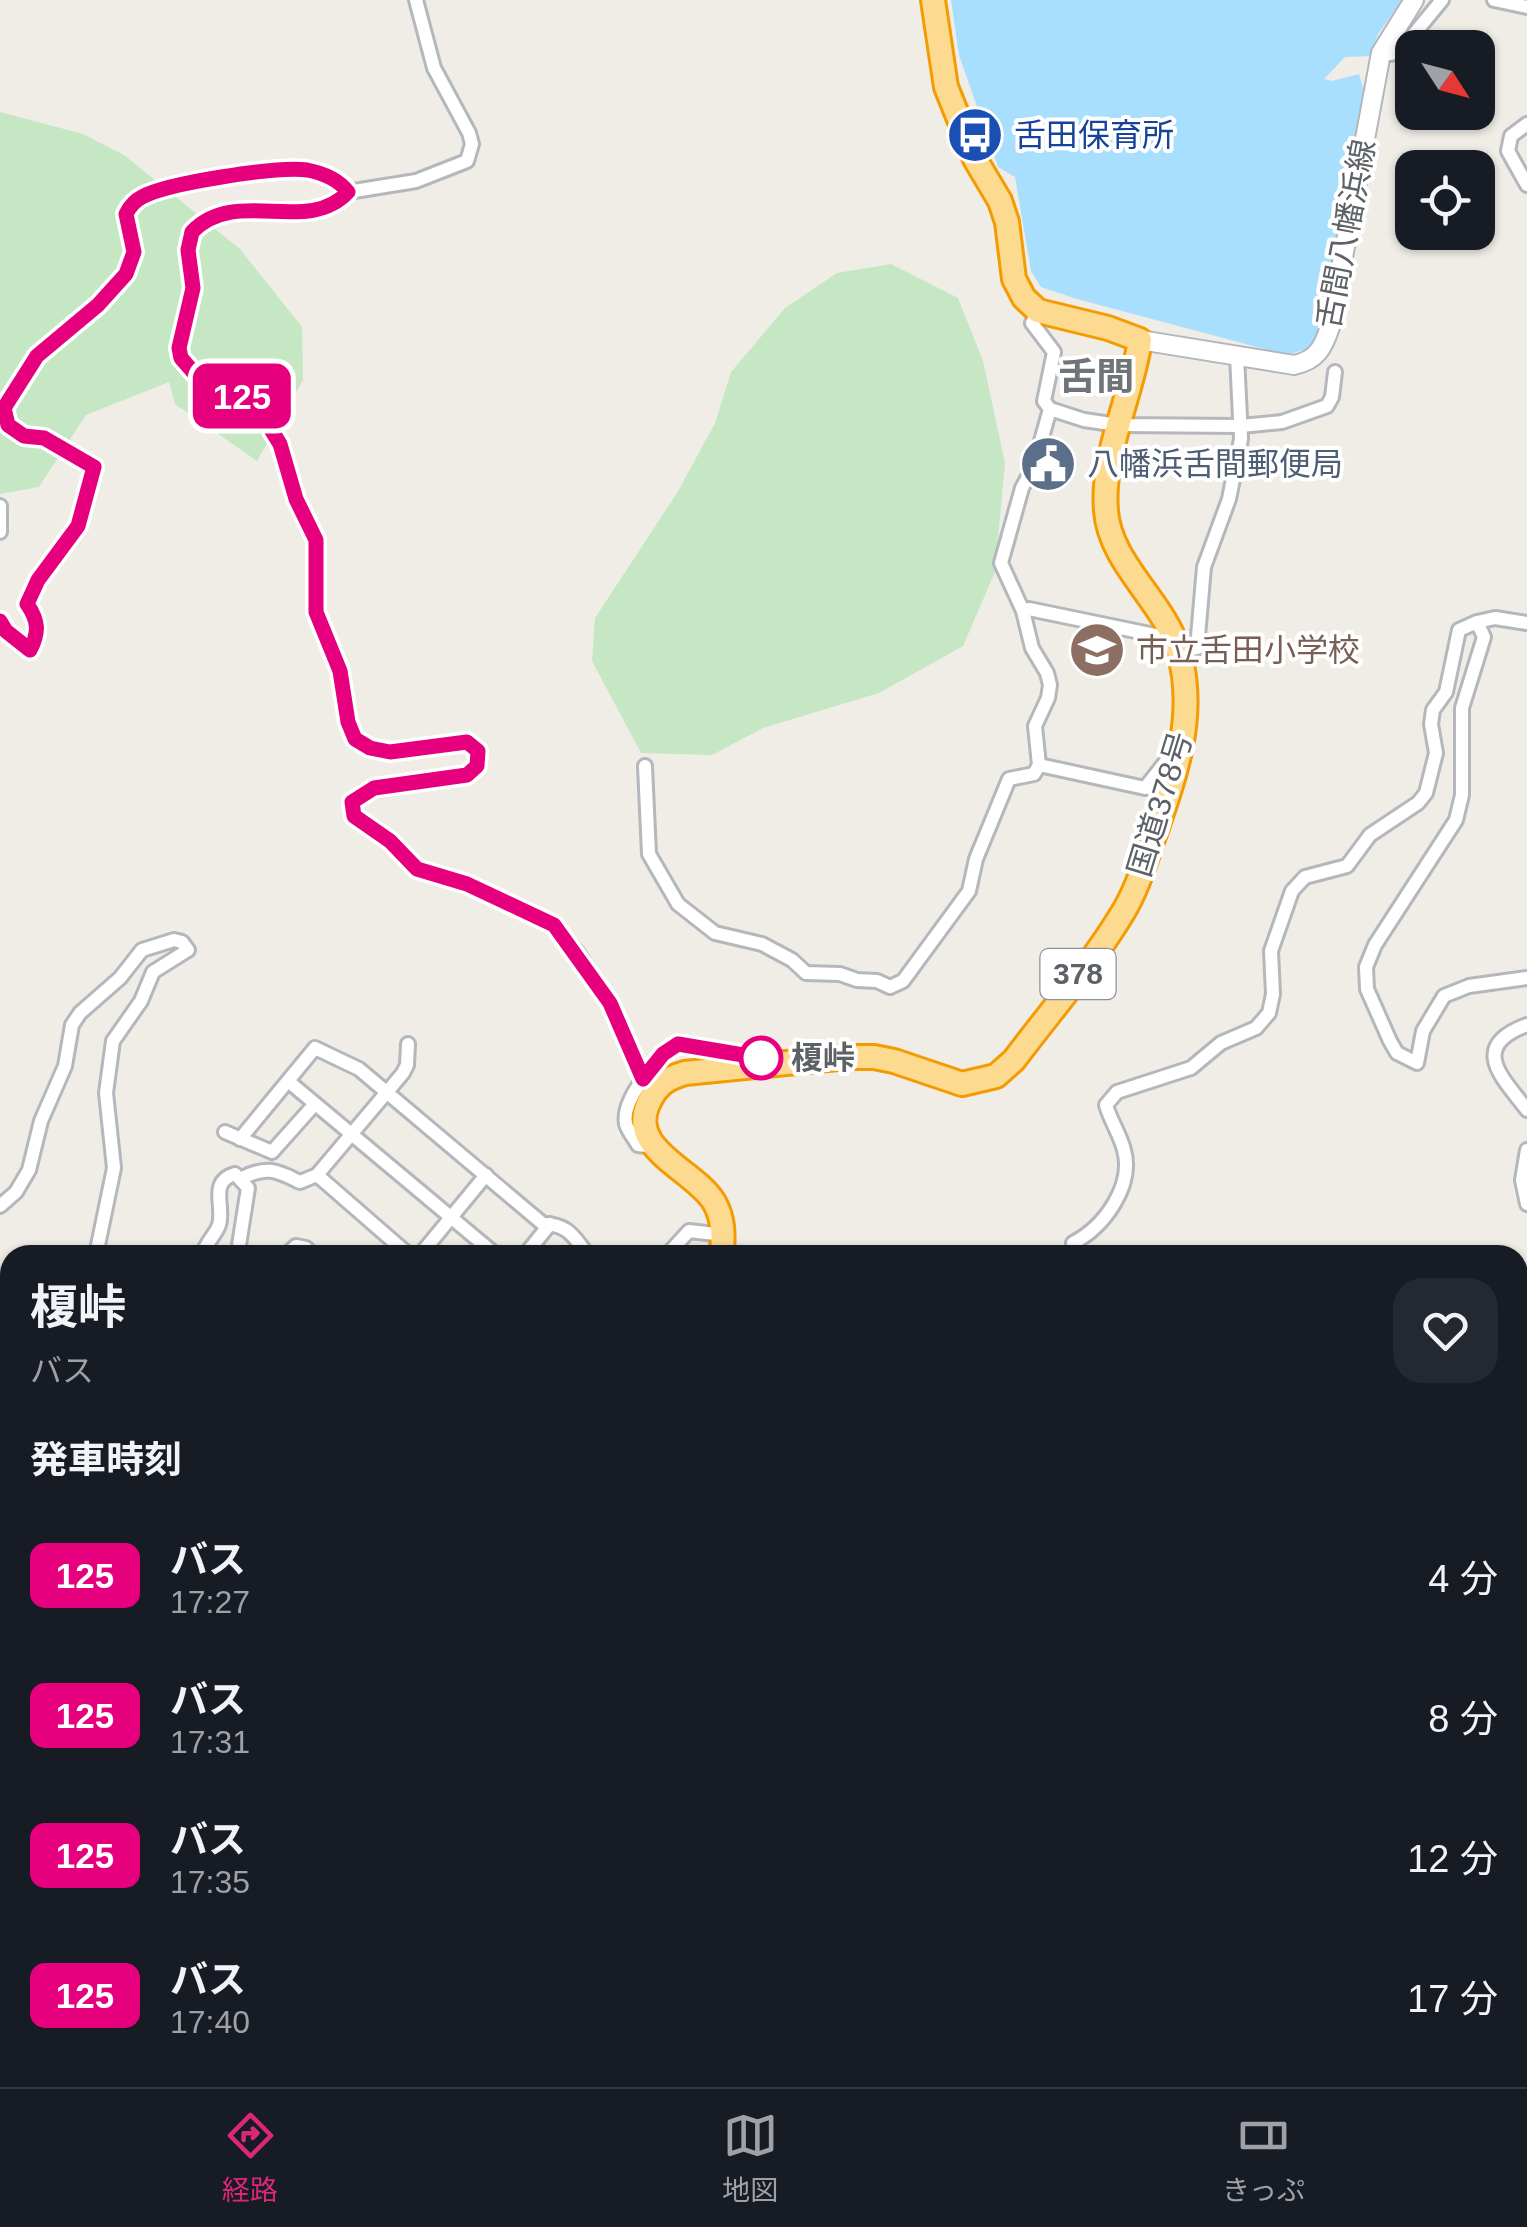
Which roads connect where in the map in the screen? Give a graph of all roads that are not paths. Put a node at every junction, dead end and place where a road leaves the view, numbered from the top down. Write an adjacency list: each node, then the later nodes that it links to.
1 (416, 0): 10 (street)
2 (933, 0): 11 (highway)
3 (1414, 0): 7 (main road, 舌間八幡浜線)
4 (1442, 0): 7 (street)
5 (1494, 0): 6 (street)
6 (1527, 7)
7 (1381, 53): 13 (main road, 舌間八幡浜線)
8 (1527, 124): 9 (street)
9 (1527, 185)
10 (348, 192): 21 (street); 32 (street)
11 (1038, 311): 12 (highway); 15 (street)
12 (1140, 340): 13 (main road, 舌間八幡浜線); 16 (highway, 国道378号 / 378)
13 (1237, 356): 17 (street)
14 (1335, 372): 17 (street)
15 (1050, 409): 16 (street); 20 (street)
16 (1118, 425): 17 (street); 24 (highway, 国道378号 / 378)
17 (1241, 426): 24 (street)
18 (0, 506): 19 (street)
19 (0, 532)
20 (1023, 611): 24 (street); 27 (street)
21 (0, 621)
22 (1477, 622): 23 (street); 28 (street); 49 (street)
23 (1527, 623)
24 (1177, 646): 25 (highway, 国道378号 / 378)
25 (1186, 714): 27 (street); 31 (highway, 国道378号 / 378)
26 (645, 766): 27 (street)
27 (1040, 766)
28 (1527, 978)
29 (1527, 1026): 36 (street)
30 (408, 1044): 34 (street)
31 (765, 1066): 32 (street); 40 (highway, 国道378号 / 378)
32 (643, 1079): 40 (street)
33 (288, 1081): 34 (street); 35 (street); 39 (street)
34 (387, 1091): 38 (street); 43 (street)
35 (314, 1104): 38 (street); 39 (street)
36 (1527, 1110)
37 (224, 1132): 39 (street)
38 (352, 1135): 42 (street); 47 (street)
39 (240, 1139)
40 (655, 1147): 59 (highway)
41 (1527, 1150): 45 (street)
42 (317, 1175): 44 (street); 53 (street)
43 (486, 1175): 47 (street); 48 (street)
44 (242, 1178): 51 (street); 52 (street)
45 (1527, 1204)
46 (0, 1206): 50 (street)
47 (452, 1217): 54 (street); 55 (street)
48 (550, 1224): 56 (street); 57 (street)
49 (1074, 1242)
50 (98, 1245)
51 (208, 1245)
52 (239, 1245)
53 (398, 1245)
54 (428, 1245)
55 (484, 1245)
56 (533, 1245)
57 (580, 1245)
58 (677, 1245): 59 (street)
59 (723, 1245)

